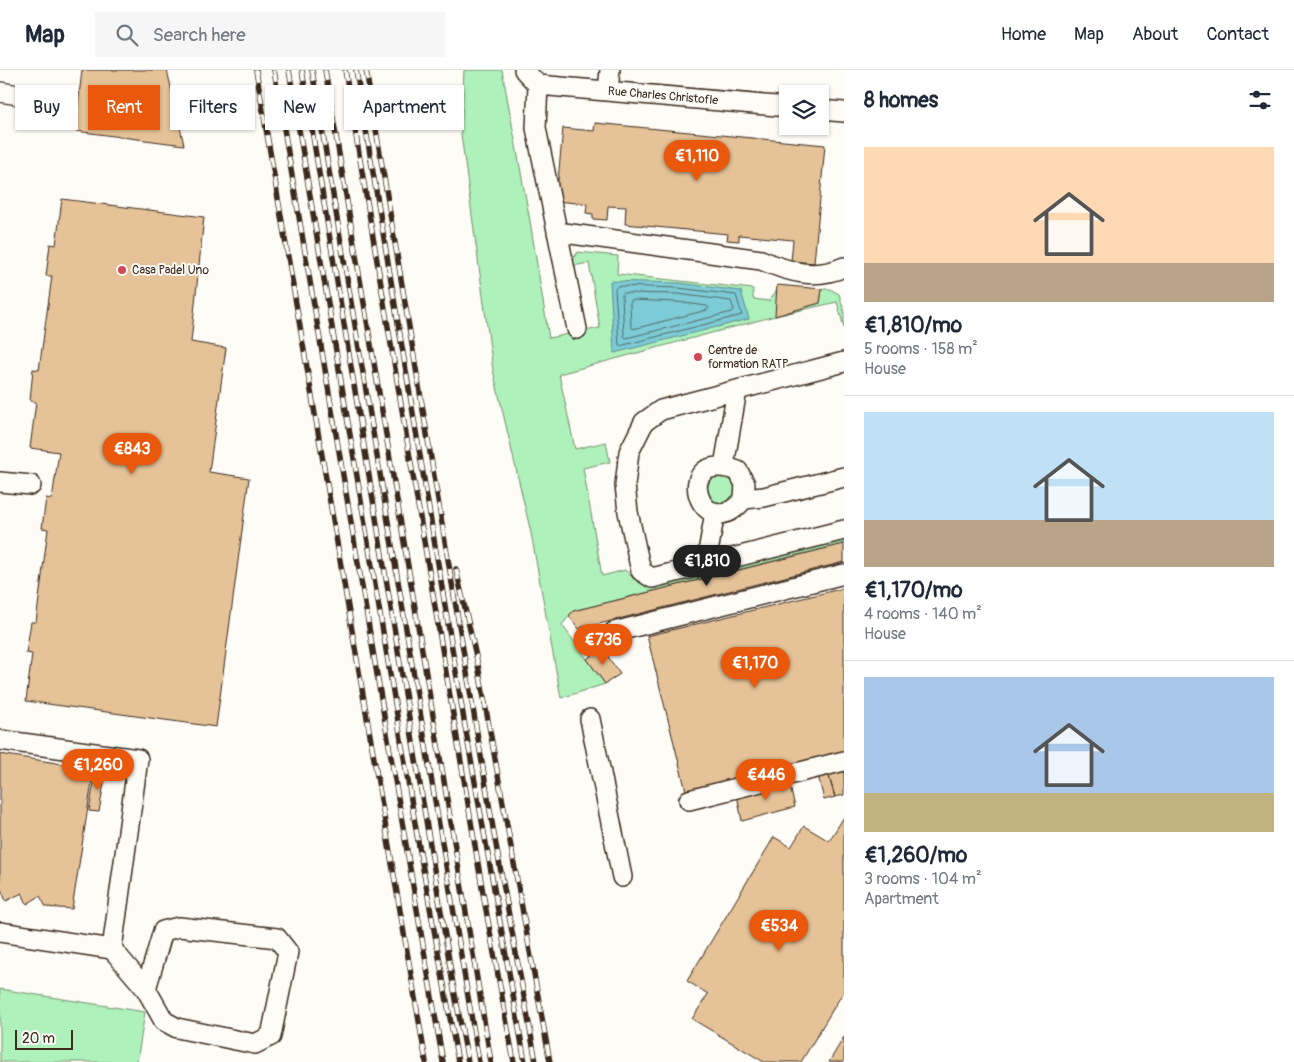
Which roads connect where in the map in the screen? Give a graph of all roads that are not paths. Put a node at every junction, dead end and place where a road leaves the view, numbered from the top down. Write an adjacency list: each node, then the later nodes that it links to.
1 (524, 70): 3 (lane)
2 (610, 70): 4 (lane)
3 (538, 85): 4 (lane, Rue Charles Christofle); 10 (lane)
4 (608, 91): 7 (lane, Rue Charles Christofle)
5 (0, 92): 6 (lane)
6 (15, 94)
7 (779, 106)
8 (829, 111): 9 (lane)
9 (844, 112)
10 (556, 225): 11 (lane); 12 (lane)
11 (844, 267)
12 (577, 329)
13 (844, 362): 14 (lane)
14 (737, 390): 15 (lane); 22 (lane)
15 (724, 466): 19 (lane); 20 (lane)
16 (844, 476): 19 (lane)
17 (0, 482): 18 (lane)
18 (31, 485)
19 (744, 499): 20 (lane)
20 (715, 512): 22 (lane)
21 (844, 530): 22 (lane)
22 (706, 564)
23 (844, 574): 24 (lane)
24 (614, 632)
25 (590, 719): 29 (lane)
26 (0, 740): 31 (lane)
27 (844, 761): 28 (lane)
28 (689, 800)
29 (622, 877)
30 (0, 932): 31 (lane)
31 (112, 949): 32 (lane)
32 (146, 989): 32 (lane)

